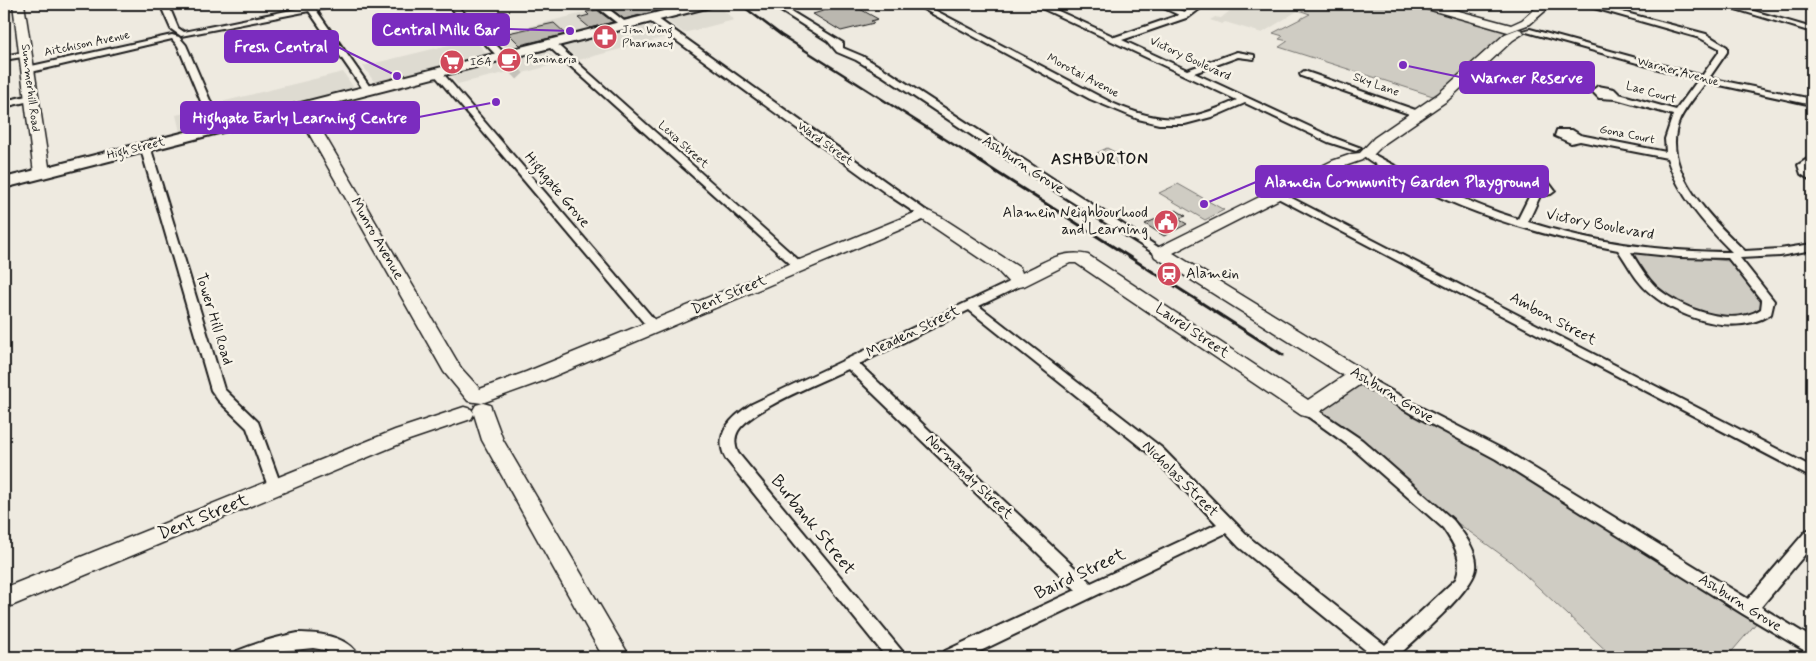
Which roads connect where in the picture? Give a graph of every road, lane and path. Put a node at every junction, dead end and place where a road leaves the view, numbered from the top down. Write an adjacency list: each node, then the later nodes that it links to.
1 (164, 4): 23 (street)
2 (334, 4): 15 (street, Aitchison Avenue)
3 (451, 4): 27 (street)
4 (597, 4): 20 (street)
5 (705, 4): 18 (main road, High Street)
6 (774, 4): 59 (street, Ashburn Grove)
7 (918, 4): 38 (street, Morotai Avenue)
8 (1037, 4): 24 (street, Victory Boulevard)
9 (1159, 4): 17 (street)
10 (1202, 4): 17 (street)
11 (1420, 4): 19 (street, Warner Avenue)
12 (1547, 4): 21 (street)
13 (1584, 4): 34 (street)
14 (1723, 4): 22 (street)
15 (309, 6): 23 (street, Aitchison Avenue); 35 (street)
16 (15, 14): 26 (street, Summerhill Road)
17 (1186, 15): 24 (street)
18 (651, 18): 20 (main road, High Street); 55 (street, Ward Street)
19 (1492, 23): 21 (street, Warner Avenue)
20 (624, 24): 25 (main road, High Street)
21 (1517, 30): 34 (street, Warner Avenue); 42 (street)
22 (1812, 30)
23 (179, 37): 30 (street, Aitchison Avenue); 44 (street)
24 (1117, 41): 32 (street, Victory Boulevard)
25 (550, 43): 27 (main road, High Street); 62 (street, Lexia Street)
26 (25, 54): 29 (street); 30 (street, Summerhill Road)
27 (502, 56): 31 (main road, High Street)
28 (1251, 57): 32 (street)
29 (4, 58)
30 (27, 70): 37 (street, Summerhill Road)
31 (437, 72): 35 (main road, High Street); 65 (street, Highgate Grove)
32 (1187, 73): 38 (street, Victory Boulevard)
33 (1304, 74): 42 (street, Sky Lane)
34 (1704, 79): 39 (street, Warner Avenue); 43 (street)
35 (368, 90): 41 (main road, High Street)
36 (1616, 96): 43 (street, Lae Court)
37 (31, 98): 40 (street); 50 (street, Summerhill Road)
38 (1245, 100): 47 (street, Victory Boulevard)
39 (1812, 102)
40 (4, 104)
41 (301, 107): 44 (main road, High Street); 68 (street, Munro Avenue)
42 (1418, 114): 47 (street)
43 (1679, 114): 48 (street)
44 (217, 128): 46 (main road, High Street)
45 (1578, 138): 48 (street, Gona Court)
46 (145, 146): 50 (main road, High Street); 73 (street, Tower Hill Road)
47 (1356, 154): 54 (street); 56 (street, Victory Boulevard)
48 (1671, 156): 60 (street)
49 (1812, 159): 51 (street)
50 (42, 173): 52 (main road, High Street)
51 (1812, 178)
52 (4, 183)
53 (1537, 192): 56 (street)
54 (1278, 194): 59 (street); 72 (street, Ambon Street)
55 (924, 214): 62 (street, Dent Street); 63 (street, Ward Street)
56 (1522, 223): 57 (street, Victory Boulevard)
57 (1621, 246): 60 (street, Victory Boulevard); 60 (street)
58 (1812, 247): 60 (street, Victory Boulevard)
59 (1161, 253): 67 (street, Ashburn Grove)
60 (1737, 255)
61 (1082, 259): 63 (street, Meaden Street); 69 (street, Laurel Street)
62 (799, 266): 65 (street, Dent Street)
63 (1022, 280): 64 (street, Meaden Street)
64 (970, 305): 66 (street, Meaden Street); 74 (street, Nicholas Street)
65 (654, 327): 68 (street, Dent Street)
66 (850, 363): 70 (street, Meaden Street); 76 (street, Normandy Street)
67 (1355, 374): 69 (street); 78 (street, Ashburn Grove)
68 (473, 405): 71 (street, Dent Street); 82 (street, Munro Avenue)
69 (1305, 408): 85 (street, Laurel Street)
70 (746, 414): 83 (street, Burbank Street)
71 (402, 436): 73 (street, Dent Street)
72 (1812, 473)
73 (275, 488): 77 (street, Dent Street)
74 (1227, 526): 76 (street, Baird Street); 85 (street, Nicholas Street)
75 (1812, 535): 78 (street)
76 (1089, 592): 84 (street, Baird Street)
77 (4, 599)
78 (1749, 608): 79 (street, Ashburn Grove)
79 (1812, 648)
80 (243, 657): 81 (street)
81 (350, 657)
82 (617, 657)
83 (896, 657)
84 (951, 657)
85 (1386, 657)

